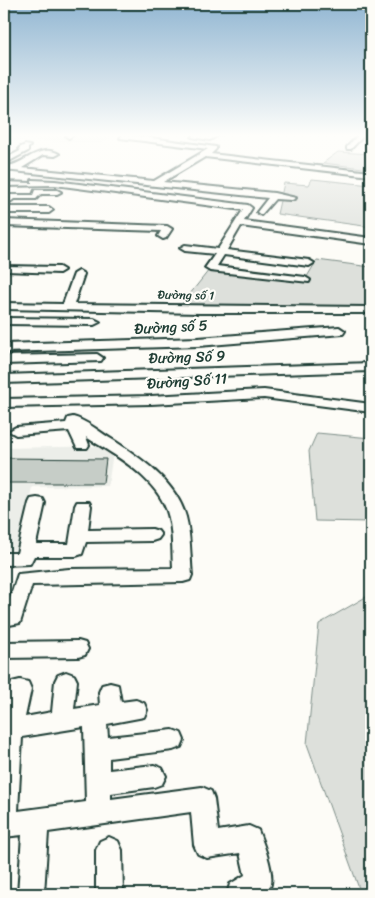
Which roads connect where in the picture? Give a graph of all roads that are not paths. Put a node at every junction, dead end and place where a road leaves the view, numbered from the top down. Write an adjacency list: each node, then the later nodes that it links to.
1 (43, 176): 7 (street)
2 (81, 176): 4 (street)
3 (168, 176): 5 (street)
4 (118, 179): 5 (street); 9 (street)
5 (156, 183): 11 (street)
6 (4, 184): 7 (street)
7 (34, 186): 8 (street); 9 (street)
8 (4, 188)
9 (101, 190): 22 (street)
10 (68, 193): 14 (street)
11 (274, 195): 12 (street); 17 (street)
12 (292, 198)
13 (42, 200): 14 (street)
14 (6, 201)
15 (4, 210): 16 (street)
16 (49, 210)
17 (261, 212)
18 (88, 213): 25 (street)
19 (4, 218): 20 (street)
20 (24, 218)
21 (4, 223): 25 (street)
22 (239, 223): 29 (street); 31 (street)
23 (104, 226): 24 (street); 25 (street); 26 (street)
24 (131, 227): 27 (street); 28 (street)
25 (75, 228)
26 (99, 235)
27 (163, 236)
28 (125, 238)
29 (371, 241)
30 (185, 248): 31 (street)
31 (221, 252): 32 (street); 36 (street)
32 (309, 263)
33 (5, 267): 34 (street)
34 (59, 270)
35 (78, 274): 38 (street)
36 (305, 280)
37 (4, 306): 38 (street, Đường số 1)
38 (67, 307): 39 (street, Đường số 1)
39 (368, 310)
40 (4, 321): 41 (street)
41 (94, 322)
42 (339, 331): 43 (street, Đường số 5)
43 (4, 348)
44 (97, 358): 45 (street)
45 (4, 360)
46 (371, 367): 47 (street, Đường Số 9)
47 (4, 379)
48 (73, 402): 49 (street, Đường Số 11); 50 (street, Đường Số 11); 51 (street)
49 (4, 403)
50 (371, 408)
51 (74, 424): 52 (street); 53 (street); 60 (street)
52 (16, 430)
53 (82, 445)
54 (37, 503): 58 (street)
55 (83, 506): 57 (street)
56 (152, 535): 57 (street)
57 (79, 536): 58 (street)
58 (26, 550): 59 (street)
59 (4, 559)
60 (4, 618)
61 (78, 649): 62 (street)
62 (4, 650)
63 (66, 680): 67 (street)
64 (20, 690): 68 (street)
65 (105, 707): 66 (street); 67 (street); 70 (street)
66 (136, 710)
67 (62, 720): 68 (street)
68 (7, 729): 75 (street)
69 (173, 740): 70 (street)
70 (97, 749): 72 (street)
71 (154, 776): 72 (street)
72 (98, 783): 73 (street)
73 (99, 812): 74 (street); 79 (street)
74 (36, 821): 75 (street); 77 (street)
75 (4, 825)
76 (109, 850): 78 (street)
77 (31, 894)
78 (110, 894)
79 (240, 894)

